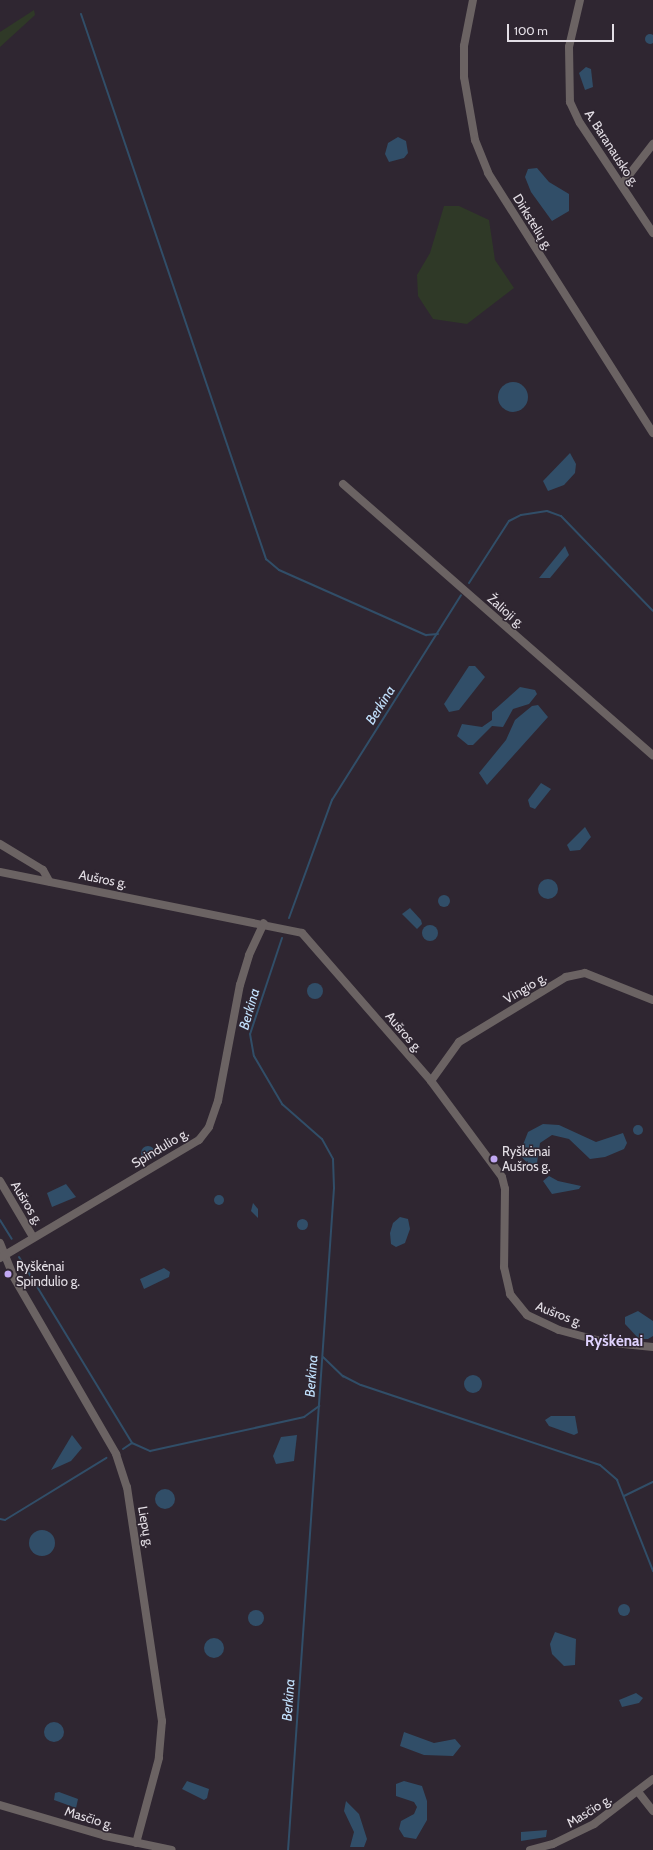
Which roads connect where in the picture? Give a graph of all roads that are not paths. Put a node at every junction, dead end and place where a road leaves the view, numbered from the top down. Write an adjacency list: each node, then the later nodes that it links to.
1 (473, 0): 6 (street, Dirkstelių g.)
2 (580, 0): 4 (street, A. Baranausko g.)
3 (653, 144): 4 (street)
4 (622, 184): 5 (street, A. Baranausko g.)
5 (653, 233)
6 (653, 433)
7 (343, 484): 8 (street, Žalioji g.)
8 (653, 755)
9 (0, 844): 11 (street)
10 (0, 872): 11 (street, Aušros g.)
11 (49, 881): 12 (street, Aušros g.)
12 (264, 923): 14 (street, Aušros g.); 16 (street, Spindulio g.)
13 (652, 998): 14 (street, Vingio g.)
14 (431, 1081): 19 (street, Aušros g.)
15 (0, 1181): 16 (street, Aušros g.)
16 (33, 1237): 18 (street, Spindulio g.)
17 (0, 1243): 18 (street, Liepų g.)
18 (3, 1256): 24 (street, Liepų g.)
19 (653, 1347)
20 (653, 1779): 21 (street, Masčio g.)
21 (638, 1793): 23 (street); 26 (street, Masčio g.)
22 (0, 1805): 24 (street, Masčio g.)
23 (653, 1811)
24 (136, 1843): 25 (street, Masčio g.)
25 (172, 1850)
26 (530, 1850)

